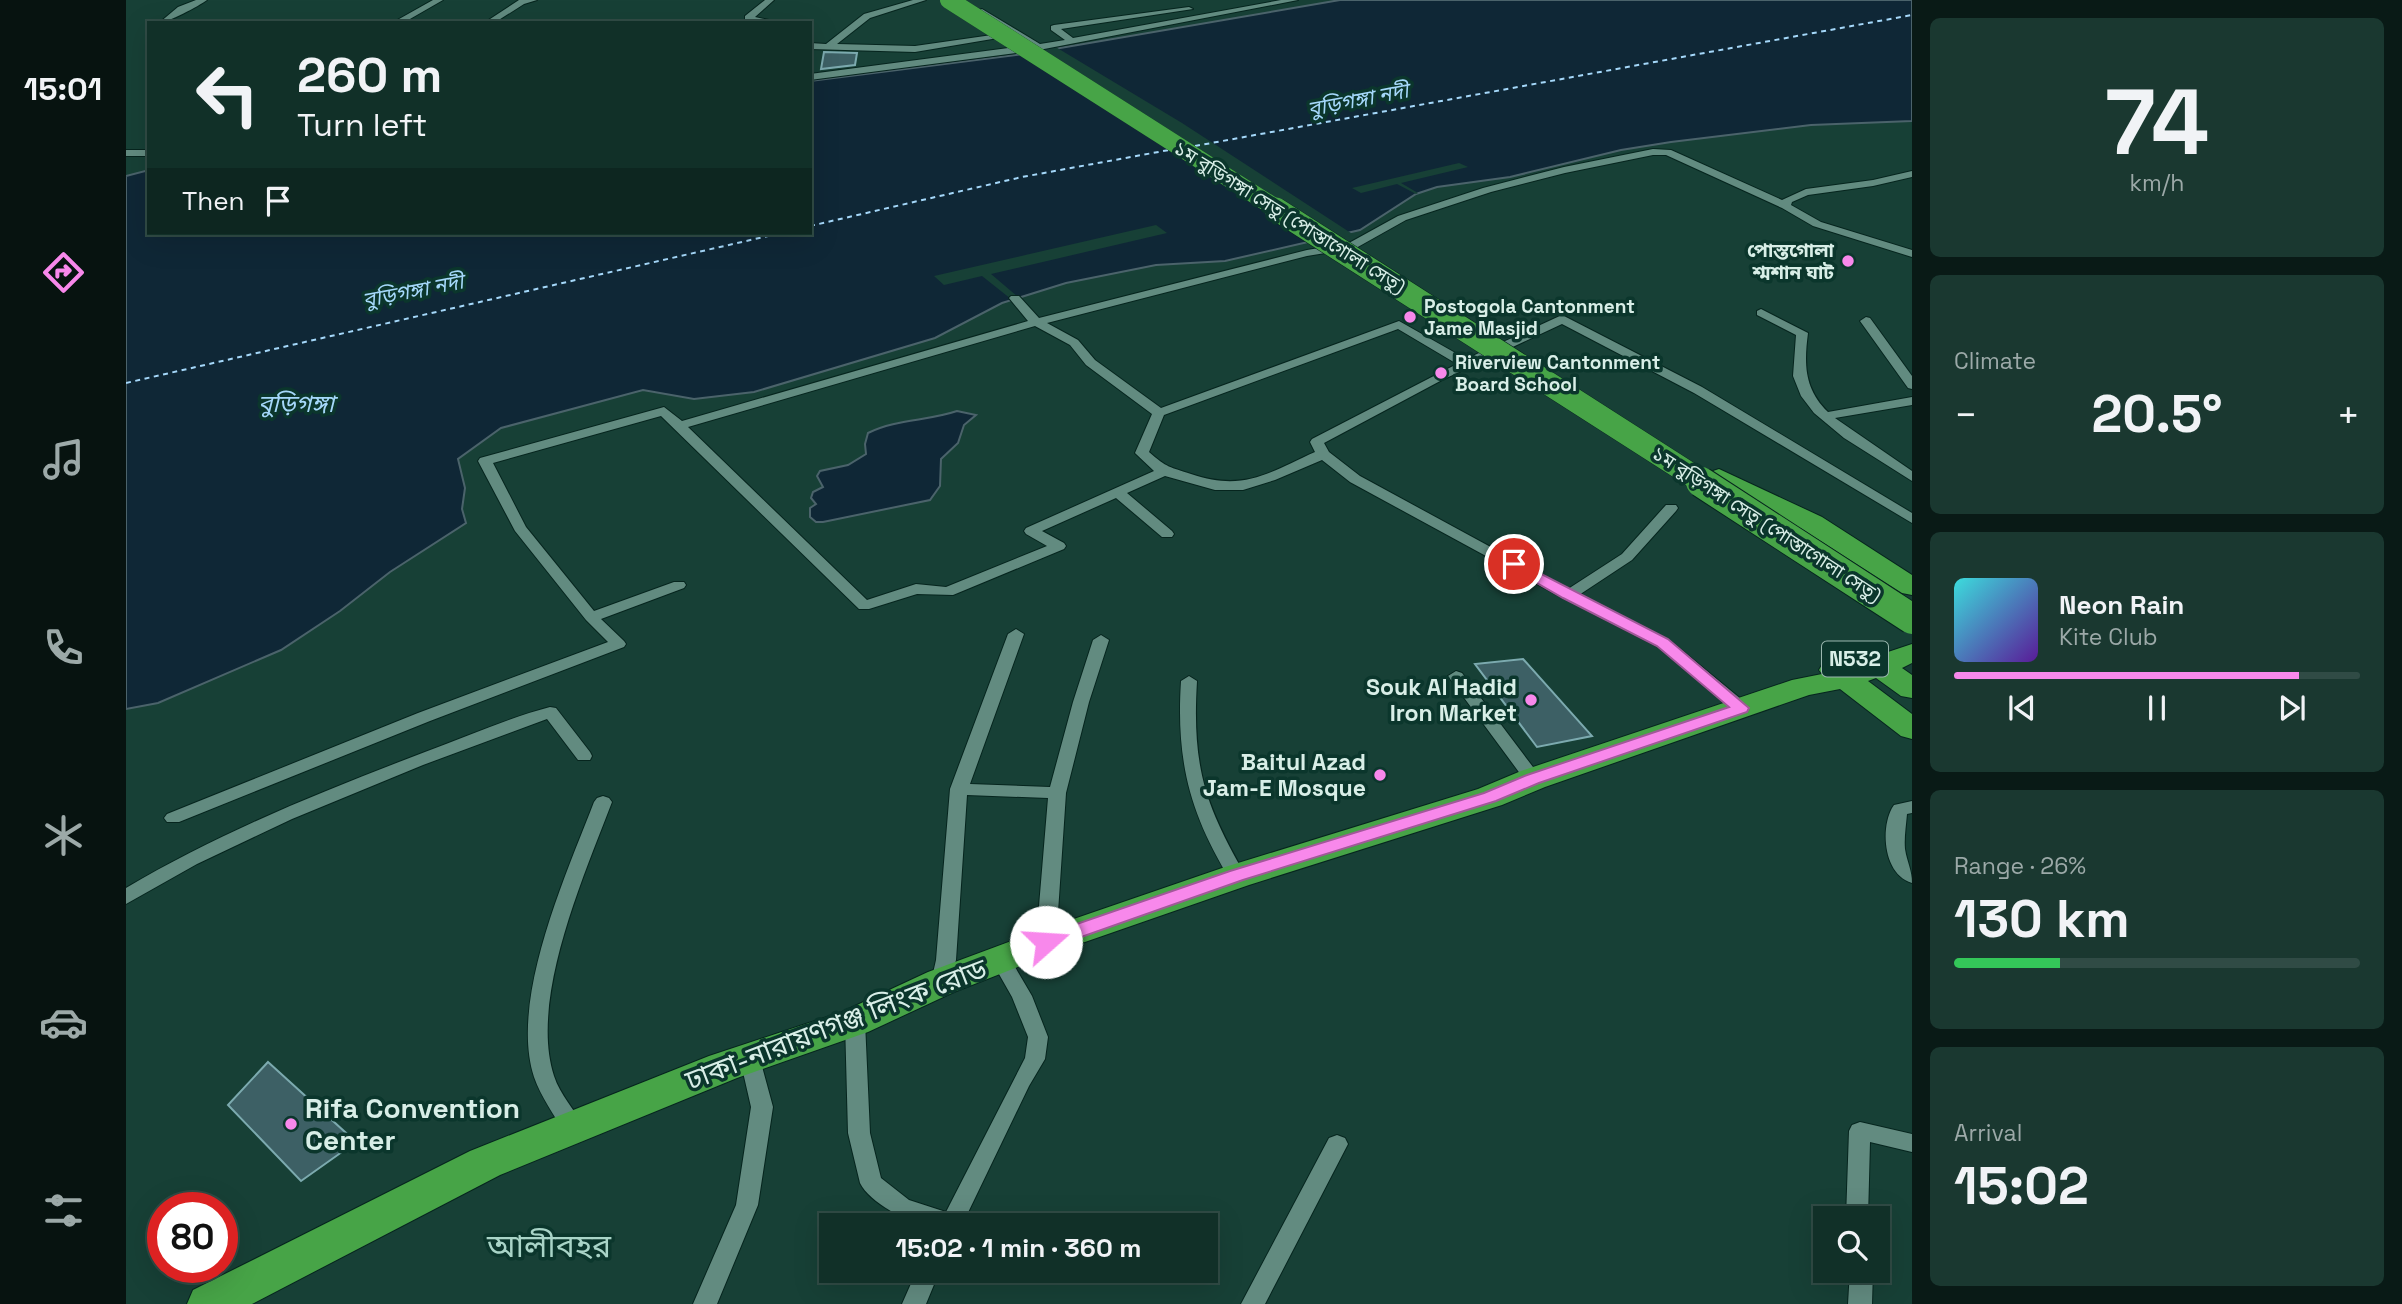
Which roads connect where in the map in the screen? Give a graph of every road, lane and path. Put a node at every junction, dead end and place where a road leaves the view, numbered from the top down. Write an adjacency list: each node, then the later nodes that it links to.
1 (203, 0): 12 (street)
2 (439, 0): 13 (street)
3 (533, 0): 14 (street)
4 (770, 0): 15 (street)
5 (922, 0): 19 (street)
6 (949, 0): 16 (highway, ১ম বুড়িগঙ্গা সেতু (পোস্তাগোলা সেতু), bridge)
7 (967, 0): 20 (street); 40 (highway)
8 (1294, 0): 11 (street)
9 (1171, 3): 10 (street)
10 (1189, 9): 11 (street); 17 (street)
11 (1209, 16): 17 (street)
12 (166, 21)
13 (400, 21)
14 (491, 21)
15 (768, 21)
16 (1006, 36): 19 (street); 40 (highway, ১ম বুড়িগঙ্গা সেতু (পোস্তাগোলা সেতু), bridge)
17 (1072, 41): 20 (street)
18 (812, 46): 19 (street)
19 (829, 46)
20 (1039, 47): 21 (street)
21 (812, 78)
22 (126, 153): 23 (street)
23 (147, 153)
24 (1912, 174): 25 (street)
25 (1786, 206): 26 (street); 30 (street)
26 (1912, 254)
27 (1015, 298): 30 (street)
28 (1761, 313): 35 (street)
29 (1867, 321): 32 (street)
30 (1036, 323): 34 (street); 36 (street)
31 (1466, 364): 34 (street); 37 (street); 43 (street)
32 (1912, 385)
33 (1912, 401): 35 (street)
34 (1159, 413): 38 (street)
35 (1826, 416): 39 (street)
36 (678, 426): 41 (street); 49 (street)
37 (1323, 454): 38 (street); 47 (street)
38 (1163, 472): 41 (street)
39 (1912, 477)
40 (1711, 479): 46 (highway); 48 (highway); 50 (highway, ১ম বুড়িগঙ্গা সেতু (পোস্তাগোলা সেতু), bridge); 52 (highway, bridge)
41 (1118, 493): 44 (street)
42 (1671, 508): 47 (street)
43 (1912, 519)
44 (1167, 534)
45 (679, 585): 49 (street)
46 (1912, 587)
47 (1568, 595): 60 (street)
48 (1912, 602)
49 (591, 617): 68 (street)
50 (1912, 619)
51 (1016, 634): 64 (street)
52 (1912, 637): 55 (highway, ঢাকা-নারায়ণগঞ্জ লিংক রোড / N532)
53 (1101, 640): 65 (street)
54 (1912, 653): 55 (highway, ঢাকা-নারায়ণগঞ্জ লিংক রোড / N532)
55 (1848, 670): 58 (highway); 59 (highway); 60 (highway, ঢাকা-নারায়ণগঞ্জ লিংক রোড / N532); 61 (highway)
56 (1456, 676): 63 (street)
57 (1189, 681): 69 (street)
58 (1912, 689)
59 (1912, 707)
60 (1741, 708): 63 (highway, ঢাকা-নারায়ণগঞ্জ লিংক রোড / N532)
61 (1912, 729)
62 (584, 756): 71 (street)
63 (1533, 779): 69 (highway, ঢাকা-নারায়ণগঞ্জ লিংক রোড / N532)
64 (959, 789): 65 (street); 74 (street)
65 (1057, 793): 72 (street)
66 (603, 802): 77 (street)
67 (1912, 807): 70 (street)
68 (173, 818)
69 (1237, 876): 72 (highway, ঢাকা-নারায়ণগঞ্জ লিংক রোড / N532)
70 (1912, 877)
71 (126, 897)
72 (1046, 942): 73 (highway, ঢাকা-নারায়ণগঞ্জ লিংক রোড / N532)
73 (1001, 960): 74 (highway, ঢাকা-নারায়ণগঞ্জ লিংক রোড / N532); 82 (street)
74 (941, 982): 75 (highway, ঢাকা-নারায়ণগঞ্জ লিংক রোড / N532)
75 (855, 1022): 76 (highway, ঢাকা-নারায়ণগঞ্জ লিংক রোড / N532); 81 (street)
76 (750, 1059): 77 (highway, ঢাকা-নারায়ণগঞ্জ লিংক রোড / N532); 86 (street)
77 (573, 1127): 85 (highway, ঢাকা-নারায়ণগঞ্জ লিংক রোড / N532)
78 (1912, 1143): 80 (street)
79 (1337, 1144): 88 (street)
80 (1857, 1206)
81 (920, 1213)
82 (957, 1213)
83 (923, 1283): 87 (street)
84 (1861, 1283): 89 (street)
85 (209, 1304)
86 (705, 1304)
87 (914, 1304)
88 (1254, 1304)
89 (1860, 1304)

